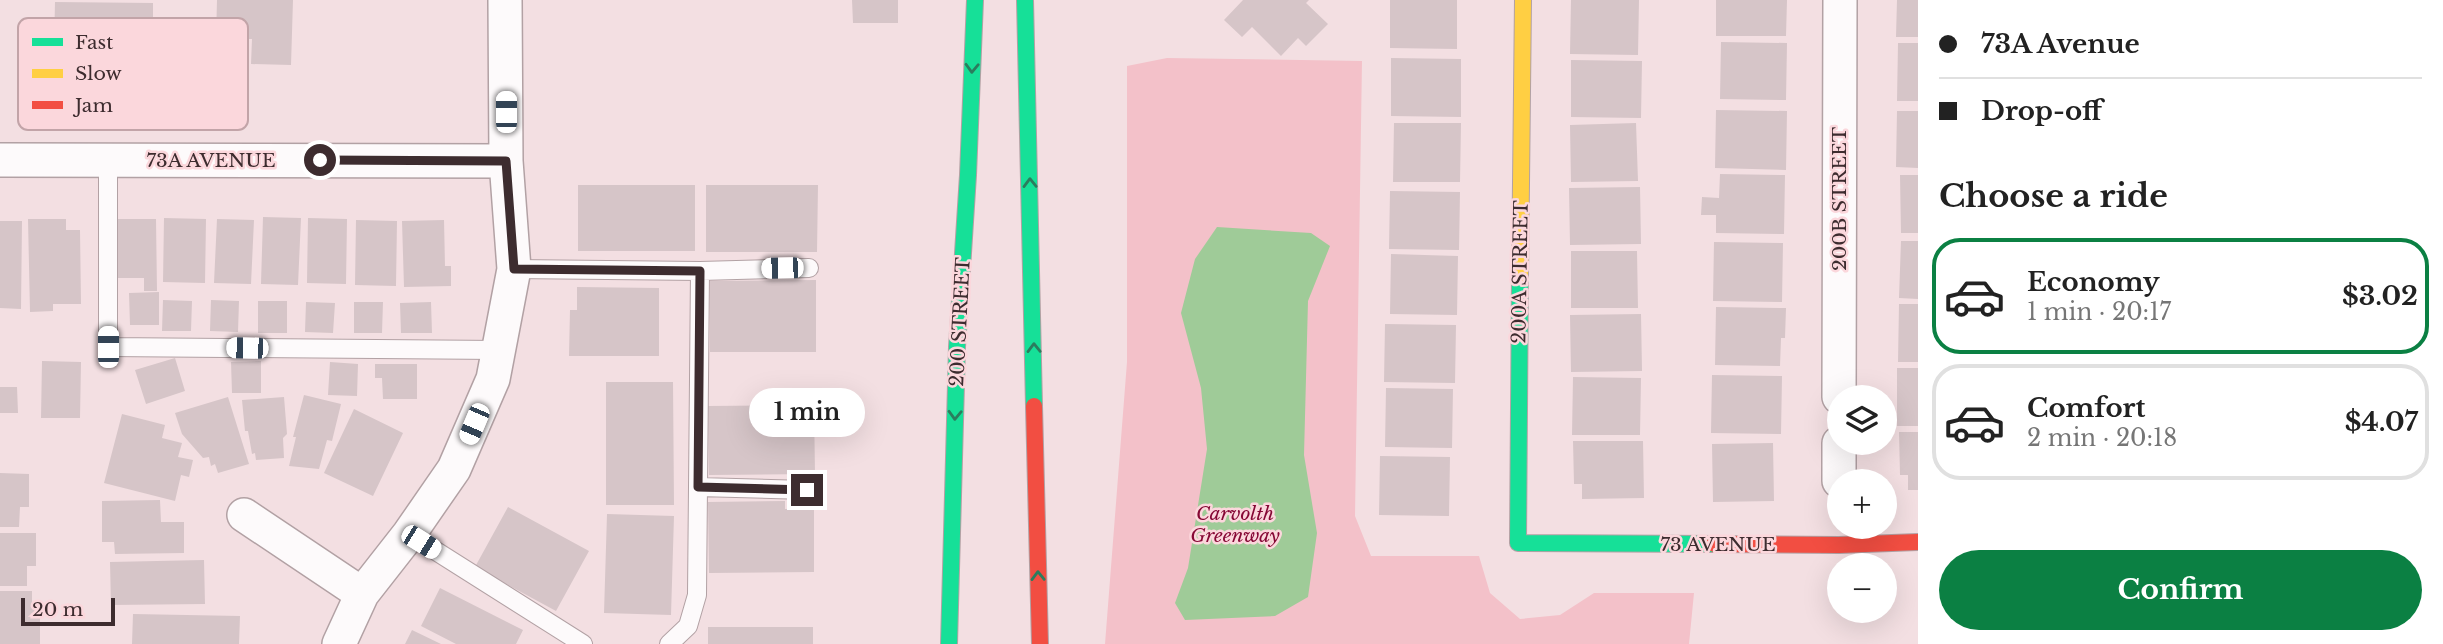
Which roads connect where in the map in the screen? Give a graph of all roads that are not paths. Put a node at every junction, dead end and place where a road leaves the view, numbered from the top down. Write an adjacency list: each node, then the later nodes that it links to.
1 (505, 0): 8 (street)
2 (975, 0): 26 (main road, 200 STREET, one-way to 26)
3 (1025, 0): 27 (main road, one-way to 3)
4 (1523, 0): 21 (main road, 200A STREET)
5 (1840, 0): 13 (street, 200B STREET)
6 (0, 160): 7 (street, 73A AVENUE)
7 (108, 160): 8 (street, 73A AVENUE); 12 (lane)
8 (506, 161): 10 (street)
9 (809, 268): 11 (lane)
10 (514, 269): 11 (lane); 12 (street)
11 (700, 271): 14 (lane)
12 (499, 350): 17 (street)
13 (1839, 385)
14 (698, 487): 15 (lane); 25 (lane)
15 (807, 490)
16 (244, 515): 22 (street)
17 (409, 534): 22 (street); 24 (lane)
18 (1827, 536): 21 (main road, 73 AVENUE)
19 (1878, 539): 20 (main road, 73 AVENUE)
20 (1918, 542)
21 (1518, 543)
22 (362, 594): 23 (street)
23 (338, 644)
24 (583, 644)
25 (669, 644)
26 (949, 644)
27 (1040, 644)

